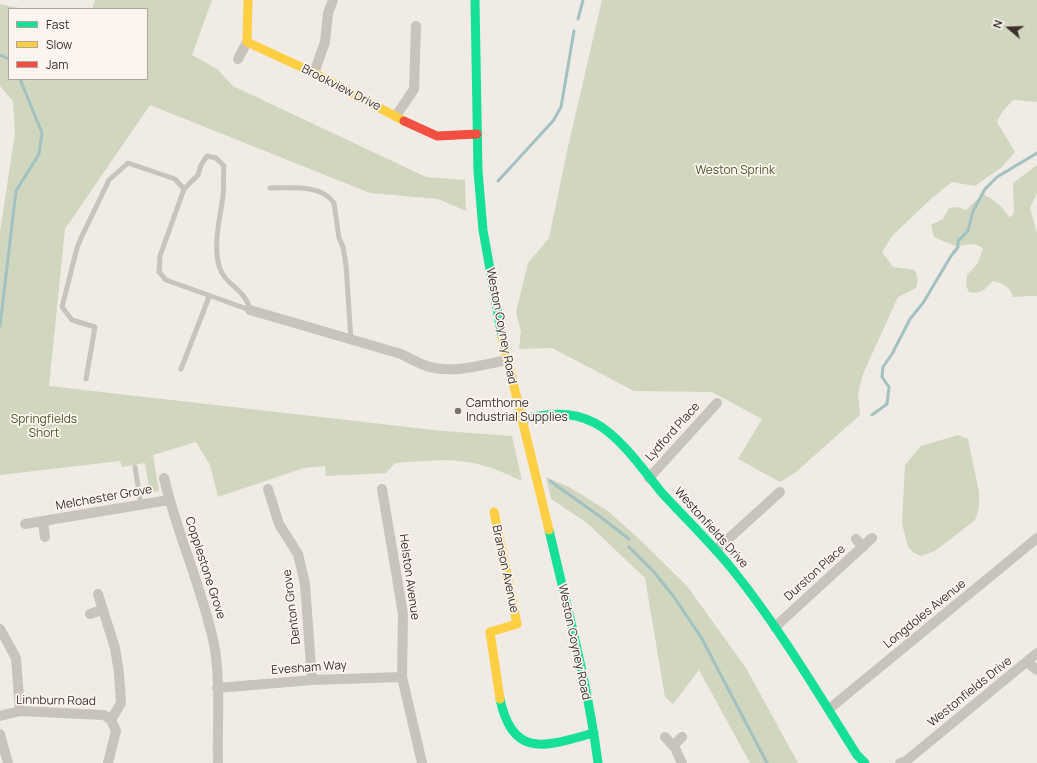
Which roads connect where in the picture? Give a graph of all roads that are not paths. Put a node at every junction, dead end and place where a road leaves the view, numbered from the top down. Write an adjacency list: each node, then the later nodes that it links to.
1 (248, 0): 5 (street)
2 (334, 0): 7 (street)
3 (475, 0): 9 (street, Weston Coyney Road)
4 (416, 26): 8 (street)
5 (246, 42): 6 (street); 7 (street, Brookview Drive)
6 (238, 59)
7 (314, 73): 8 (street, Brookview Drive)
8 (396, 116): 9 (street, Brookview Drive)
9 (477, 134): 15 (street, Weston Coyney Road)
10 (184, 188): 12 (lane); 13 (lane); 17 (lane)
11 (270, 188): 14 (lane)
12 (209, 296): 13 (lane); 16 (lane)
13 (250, 310): 14 (street)
14 (352, 341): 15 (street)
15 (507, 360): 19 (street, Weston Coyney Road)
16 (181, 369)
17 (86, 379)
18 (717, 403): 22 (street, Lydford Place)
19 (521, 419): 22 (street, Westonfields Drive); 52 (street, Weston Coyney Road)
20 (135, 467): 27 (lane)
21 (164, 478): 26 (street, Copplestone Grove)
22 (649, 478): 36 (street, Westonfields Drive)
23 (268, 489): 46 (street, Denton Grove)
24 (382, 489): 45 (street, Helston Avenue)
25 (780, 492): 36 (street)
26 (169, 500): 27 (street, Melchester Grove); 47 (street, Copplestone Grove)
27 (141, 505): 29 (street, Melchester Grove)
28 (494, 512): 52 (street, Branson Avenue)
29 (43, 522): 30 (street, Melchester Grove); 31 (street, Melchester Grove)
30 (26, 524)
31 (45, 537)
32 (872, 538): 35 (street, Durston Place)
33 (1037, 538): 48 (street, Longdoles Avenue)
34 (856, 539): 35 (street)
35 (863, 547): 40 (street, Durston Place)
36 (716, 550): 40 (street, Westonfields Drive)
37 (98, 594): 38 (street)
38 (102, 610): 39 (street); 51 (street)
39 (90, 614)
40 (775, 626): 48 (street, Westonfields Drive)
41 (0, 629): 49 (street)
42 (1037, 653): 43 (street, Westonfields Drive)
43 (1027, 662): 44 (street); 64 (street, Westonfields Drive)
44 (1037, 670)
45 (402, 677): 46 (street, Evesham Way); 60 (street, Helston Avenue)
46 (312, 680): 47 (street, Evesham Way)
47 (217, 688): 59 (street, Copplestone Grove)
48 (828, 709): 63 (street, Westonfields Drive)
49 (20, 711): 50 (street, Linnburn Road); 51 (street, Linnburn Road)
50 (0, 716)
51 (111, 720): 58 (street)
52 (594, 733): 61 (street, Weston Coyney Road)
53 (0, 734): 57 (street)
54 (665, 737): 56 (street)
55 (682, 737): 56 (street)
56 (673, 746): 62 (street)
57 (8, 763)
58 (108, 763)
59 (218, 763)
60 (422, 763)
61 (598, 763)
62 (682, 763)
63 (865, 763)
64 (900, 763)

